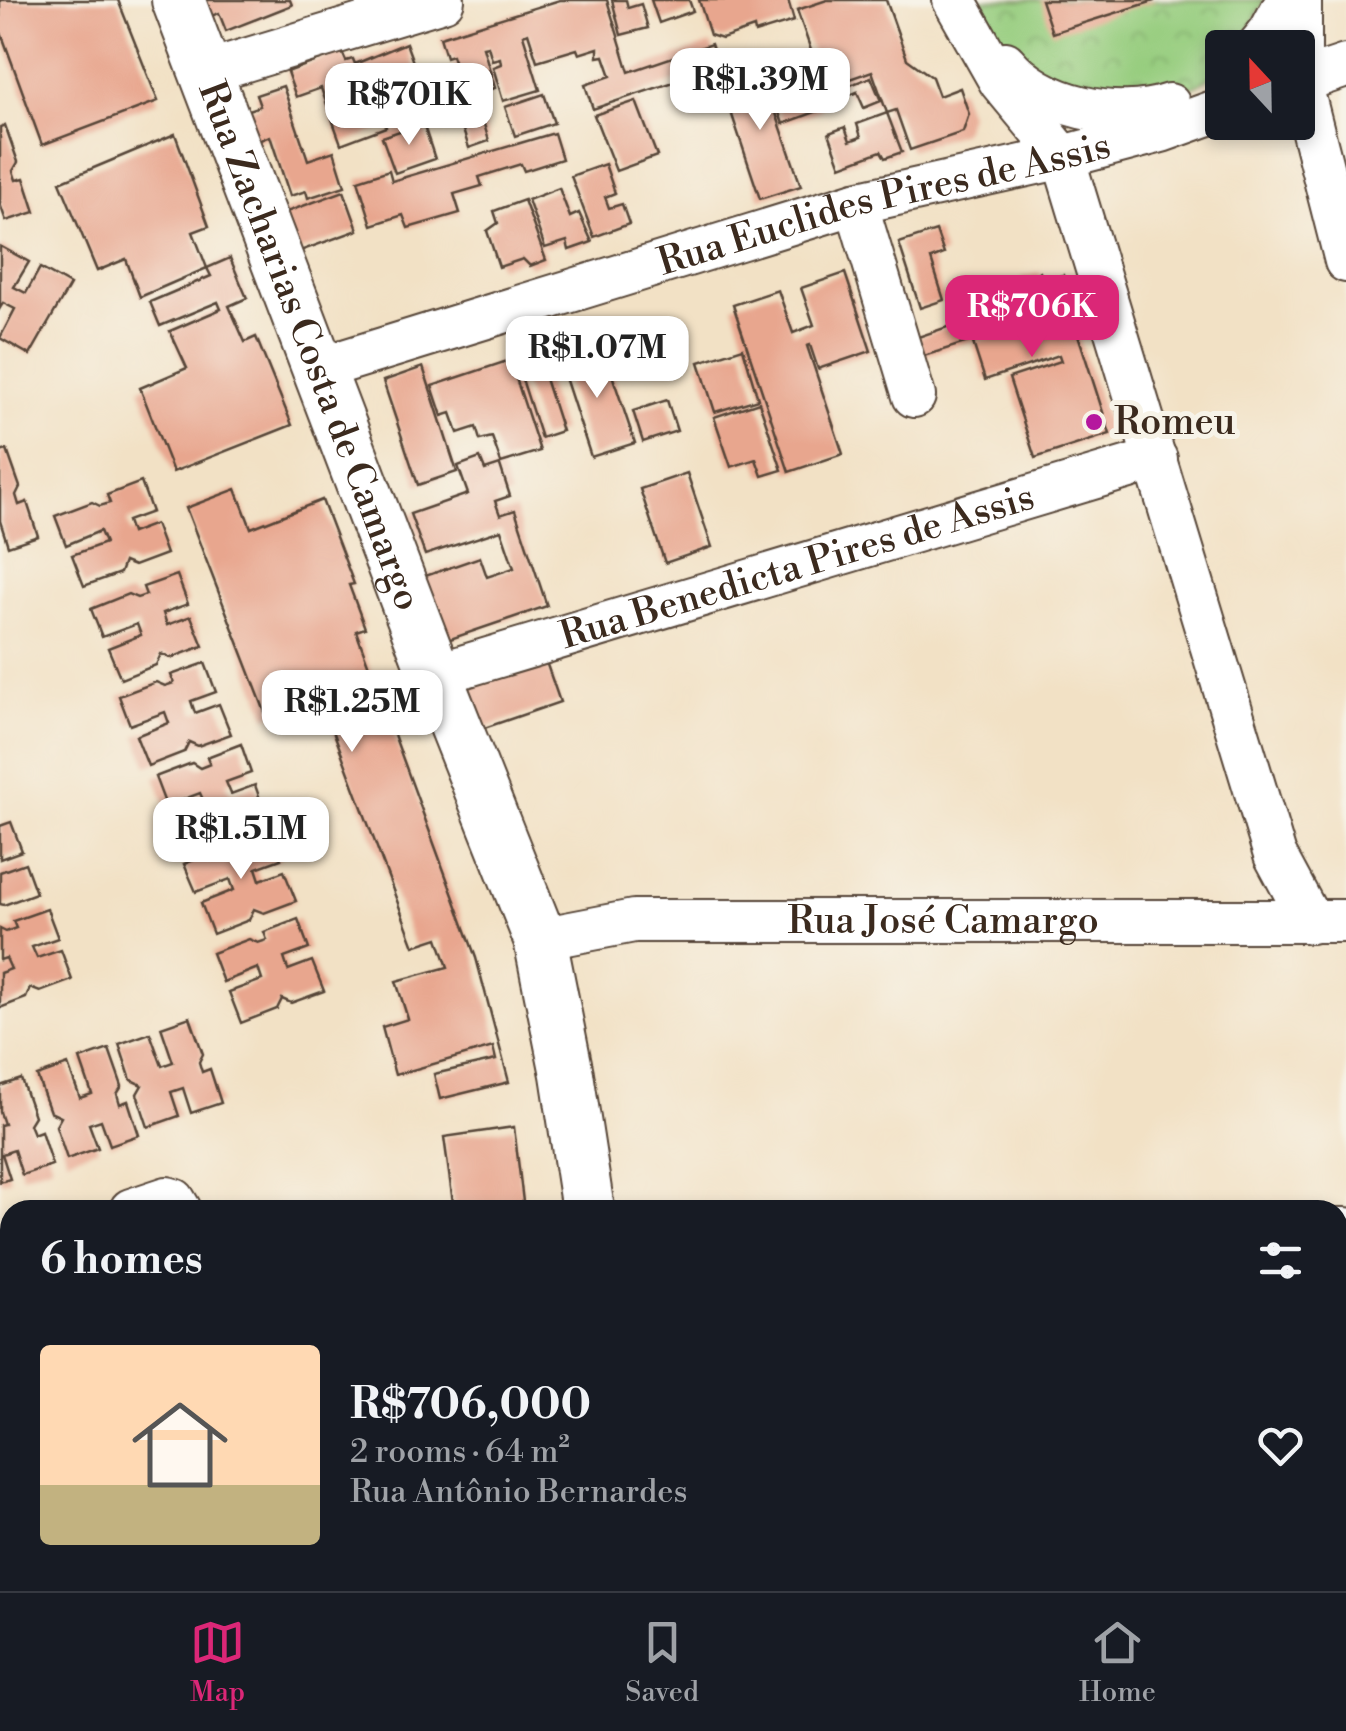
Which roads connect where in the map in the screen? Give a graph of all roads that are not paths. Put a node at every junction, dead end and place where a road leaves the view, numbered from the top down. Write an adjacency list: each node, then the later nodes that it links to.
1 (178, 0): 9 (main road, Rua Zacharias Costa de Camargo)
2 (443, 0): 9 (street)
3 (1286, 0): 6 (street)
4 (1300, 0): 7 (street)
5 (955, 3): 13 (street); 15 (street)
6 (1271, 30)
7 (1300, 30)
8 (1346, 66): 10 (street)
9 (206, 72): 18 (main road, Rua Zacharias Costa de Camargo)
10 (1315, 76)
11 (1205, 92): 13 (street)
12 (1205, 112): 13 (street, Rua Euclides Pires de Assis)
13 (1158, 120): 15 (street, Rua Euclides Pires de Assis)
14 (1314, 140): 17 (street)
15 (1063, 158): 16 (street, Rua Euclides Pires de Assis); 20 (street)
16 (856, 203): 18 (street, Rua Euclides Pires de Assis); 19 (street)
17 (1346, 261)
18 (318, 369): 21 (main road, Rua Zacharias Costa de Camargo)
19 (914, 396)
20 (1156, 459): 21 (street, Rua Benedicta Pires de Assis); 22 (street)
21 (435, 675): 25 (main road, Rua Zacharias Costa de Camargo)
22 (1275, 855): 23 (street); 24 (street)
23 (1244, 920): 24 (street, Rua José Camargo); 25 (street, Rua José Camargo)
24 (1328, 922)
25 (540, 939): 26 (main road, Rua Zacharias Costa de Camargo)
26 (586, 1200)

